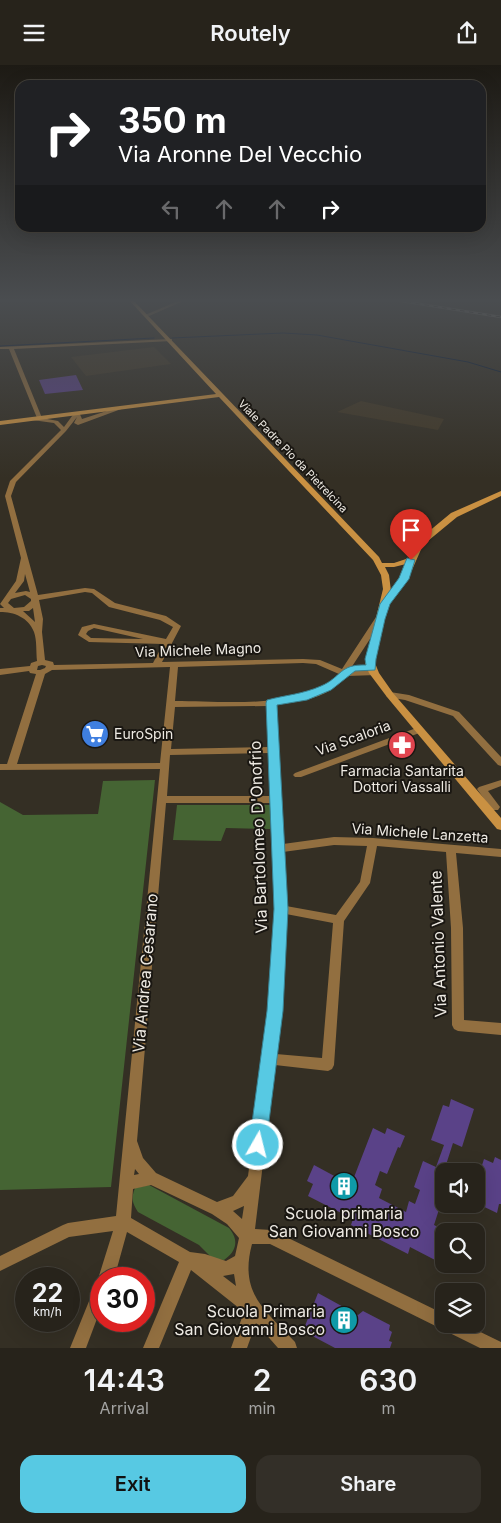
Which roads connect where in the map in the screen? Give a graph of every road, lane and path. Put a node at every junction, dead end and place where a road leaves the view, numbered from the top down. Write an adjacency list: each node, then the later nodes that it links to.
1 (16, 359): 9 (street)
2 (187, 359): 3 (main road, Viale Padre Pio da Pietrelcina)
3 (207, 381): 4 (main road, Viale Padre Pio da Pietrelcina); 5 (main road)
4 (219, 395): 5 (main road); 7 (main road, Viale Padre Pio da Pietrelcina)
5 (199, 397): 6 (main road); 7 (main road)
6 (124, 407): 8 (main road); 12 (street)
7 (231, 407): 17 (main road, Viale Padre Pio da Pietrelcina)
8 (77, 413): 9 (main road); 12 (street); 13 (street)
9 (40, 418): 10 (main road)
10 (31, 419): 11 (main road); 13 (street)
11 (0, 423)
12 (78, 423): 13 (street)
13 (64, 430): 15 (street)
14 (501, 493): 16 (main road)
15 (25, 559): 20 (street); 21 (street)
16 (411, 560): 17 (main road); 18 (main road); 19 (main road)
17 (380, 565): 18 (main road)
18 (385, 575): 19 (main road); 22 (main road)
19 (404, 579): 22 (main road)
20 (4, 599): 21 (street); 23 (street)
21 (35, 600): 23 (street); 26 (street); 27 (street)
22 (385, 604): 25 (main road)
23 (12, 610): 24 (street); 26 (street)
24 (0, 611)
25 (380, 619): 33 (main road); 36 (street)
26 (38, 632): 28 (street)
27 (168, 642): 27 (street); 29 (street)
28 (41, 662): 31 (street); 32 (street)
29 (156, 665): 30 (street, Via Michele Magno); 32 (street, Via Michele Magno)
30 (174, 665): 36 (street, Via Michele Magno); 39 (street, Via Andrea Cesarano)
31 (32, 668): 34 (street); 35 (street)
32 (50, 668): 35 (street)
33 (373, 671): 36 (street); 37 (main road, Via Scaloria)
34 (0, 672)
35 (41, 673): 46 (street)
36 (344, 673): 38 (street)
37 (390, 695): 40 (main road, Via Scaloria); 43 (street)
38 (271, 703): 39 (street); 41 (street, Via Bartolomeo D'Onofrio)
39 (170, 704): 42 (street, Via Andrea Cesarano)
40 (419, 730): 47 (street, Via Scaloria); 51 (main road, Via Scaloria)
41 (274, 751): 42 (street); 50 (street, Via Bartolomeo D'Onofrio)
42 (166, 752): 44 (street, Via Andrea Cesarano)
43 (501, 763)
44 (164, 766): 46 (street); 49 (street, Via Andrea Cesarano)
45 (0, 767): 46 (street)
46 (11, 767)
47 (298, 775)
48 (501, 783): 51 (street)
49 (161, 799): 50 (street); 61 (street, Via Andrea Cesarano)
50 (276, 800): 54 (street, Via Bartolomeo D'Onofrio)
51 (494, 807): 52 (main road, Via Scaloria)
52 (501, 826)
53 (373, 842): 54 (street, Via Michele Lanzetta); 55 (street, Via Michele Lanzetta); 58 (street)
54 (278, 849): 57 (street, Via Bartolomeo D'Onofrio)
55 (451, 849): 56 (street, Via Michele Lanzetta); 59 (street, Via Antonio Valente)
56 (501, 853)
57 (281, 909): 58 (street); 60 (street, Via Bartolomeo D'Onofrio)
58 (339, 920): 60 (street)
59 (501, 1029)
60 (269, 1059): 63 (street, Via Bartolomeo D'Onofrio)
61 (130, 1139): 62 (street); 64 (street, Via Andrea Cesarano)
62 (151, 1178): 64 (street); 65 (street)
63 (253, 1179): 65 (street, Via Bartolomeo D'Onofrio); 67 (street, Via Bartolomeo D'Onofrio)
64 (126, 1184): 66 (street, Via Andrea Cesarano)
65 (217, 1209): 67 (street)
66 (123, 1222): 68 (street); 70 (street); 71 (street, Via Andrea Cesarano)
67 (247, 1236): 69 (street, Via Bartolomeo D'Onofrio); 74 (street)
68 (188, 1259): 69 (street); 72 (street); 77 (street)
69 (239, 1262): 72 (street)
70 (0, 1264)
71 (110, 1267)
72 (253, 1309): 78 (street); 79 (street)
73 (90, 1317): 76 (street)
74 (435, 1318)
75 (466, 1333): 80 (street)
76 (78, 1348)
77 (150, 1348)
78 (239, 1348)
79 (289, 1348)
80 (497, 1348)

